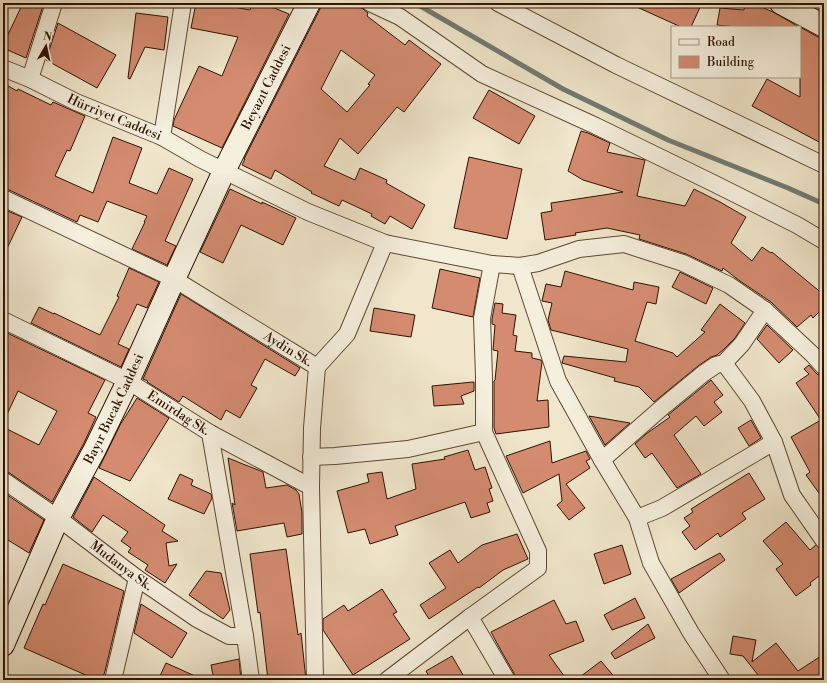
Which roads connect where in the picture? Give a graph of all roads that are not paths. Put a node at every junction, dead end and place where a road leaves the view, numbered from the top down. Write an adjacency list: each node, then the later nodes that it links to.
1 (54, 3): 9 (street)
2 (183, 3): 10 (street)
3 (309, 3): 12 (street, Beyazıt Caddesi)
4 (370, 3): 14 (street)
5 (498, 3): 11 (street)
6 (785, 4): 7 (street)
7 (824, 26)
8 (3, 68): 9 (street, Hürriyet Caddesi)
9 (30, 79): 10 (street, Hürriyet Caddesi)
10 (162, 137): 12 (street, Hürriyet Caddesi)
11 (824, 165)
12 (224, 171): 15 (street, Hürriyet Caddesi); 18 (street, Bayır Bucak Caddesi)
13 (3, 198): 18 (street, Aydin Sk.)
14 (824, 241)
15 (385, 242): 16 (street, Hürriyet Caddesi); 22 (street)
16 (492, 264): 17 (street, Hürriyet Caddesi); 25 (street)
17 (520, 266): 19 (street, Hürriyet Caddesi); 29 (street)
18 (174, 279): 22 (street, Aydin Sk.); 24 (street, Bayır Bucak Caddesi)
19 (765, 310): 21 (street); 23 (street, Hürriyet Caddesi)
20 (3, 320): 24 (street, Emirdag Sk.)
21 (724, 363): 27 (street); 29 (street)
22 (317, 367): 28 (street, Aydin Sk.)
23 (824, 367)
24 (128, 380): 26 (street, Emirdag Sk.); 32 (street, Bayır Bucak Caddesi)
25 (484, 432): 28 (street); 36 (street)
26 (210, 433): 31 (street, Emirdag Sk.); 37 (street)
27 (774, 442): 33 (street); 34 (street)
28 (311, 457): 31 (street, Aydin Sk.)
29 (602, 460): 33 (street)
30 (3, 480): 32 (street, Mudanya Sk.)
31 (311, 487): 41 (street, Aydin Sk.)
32 (58, 518): 35 (street, Mudanya Sk.); 38 (street, Bayır Bucak Caddesi)
33 (637, 518): 44 (street)
34 (824, 541)
35 (136, 578): 37 (street, Mudanya Sk.); 39 (street)
36 (470, 617): 42 (street); 43 (street)
37 (245, 636): 40 (street)
38 (3, 645)
39 (114, 680)
40 (251, 680)
41 (315, 680)
42 (387, 680)
43 (508, 680)
44 (722, 680)

